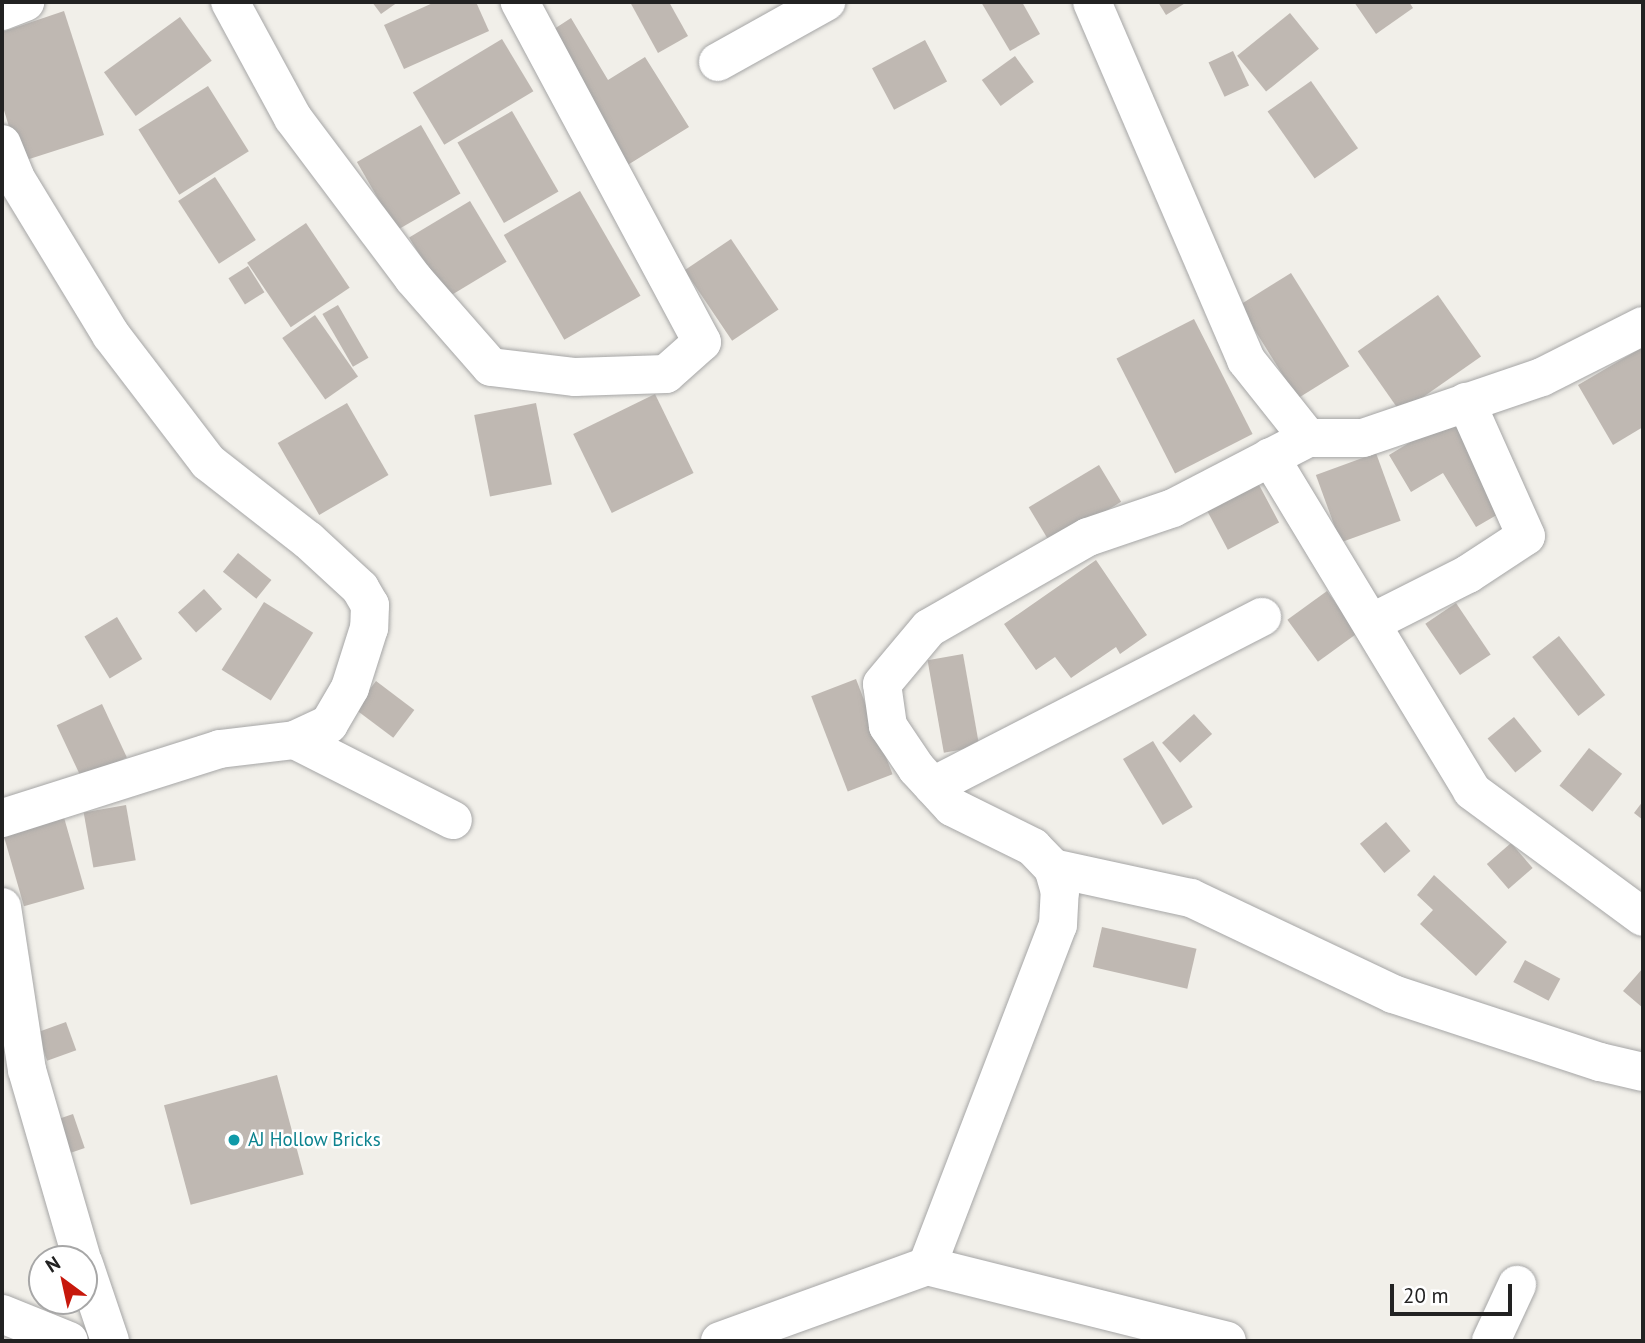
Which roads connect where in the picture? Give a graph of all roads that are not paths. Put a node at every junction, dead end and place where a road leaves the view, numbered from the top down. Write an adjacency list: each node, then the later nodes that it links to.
1 (25, 2): 6 (street)
2 (230, 2): 3 (street)
3 (520, 2)
4 (827, 2): 7 (street)
5 (1092, 2): 11 (street)
6 (2, 11)
7 (718, 62)
8 (2, 144): 15 (street)
9 (1643, 326): 10 (street)
10 (1466, 402): 11 (street); 14 (street)
11 (1308, 438): 12 (street)
12 (1270, 457): 14 (street); 16 (street)
13 (1262, 617): 16 (street)
14 (1371, 623): 21 (street)
15 (295, 740): 17 (street); 18 (street)
16 (933, 786): 19 (street)
17 (2, 818)
18 (453, 820)
19 (1053, 868): 23 (street); 25 (street)
20 (2, 906): 22 (street)
21 (1643, 917)
22 (11, 1012): 24 (street)
23 (1643, 1072)
24 (78, 1245)
25 (927, 1266): 31 (street); 32 (street)
26 (1517, 1285): 33 (street)
27 (98, 1305): 30 (street)
28 (2, 1314): 29 (street)
29 (69, 1341)
30 (110, 1341)
31 (720, 1341)
32 (1227, 1341)
33 (1491, 1341)

